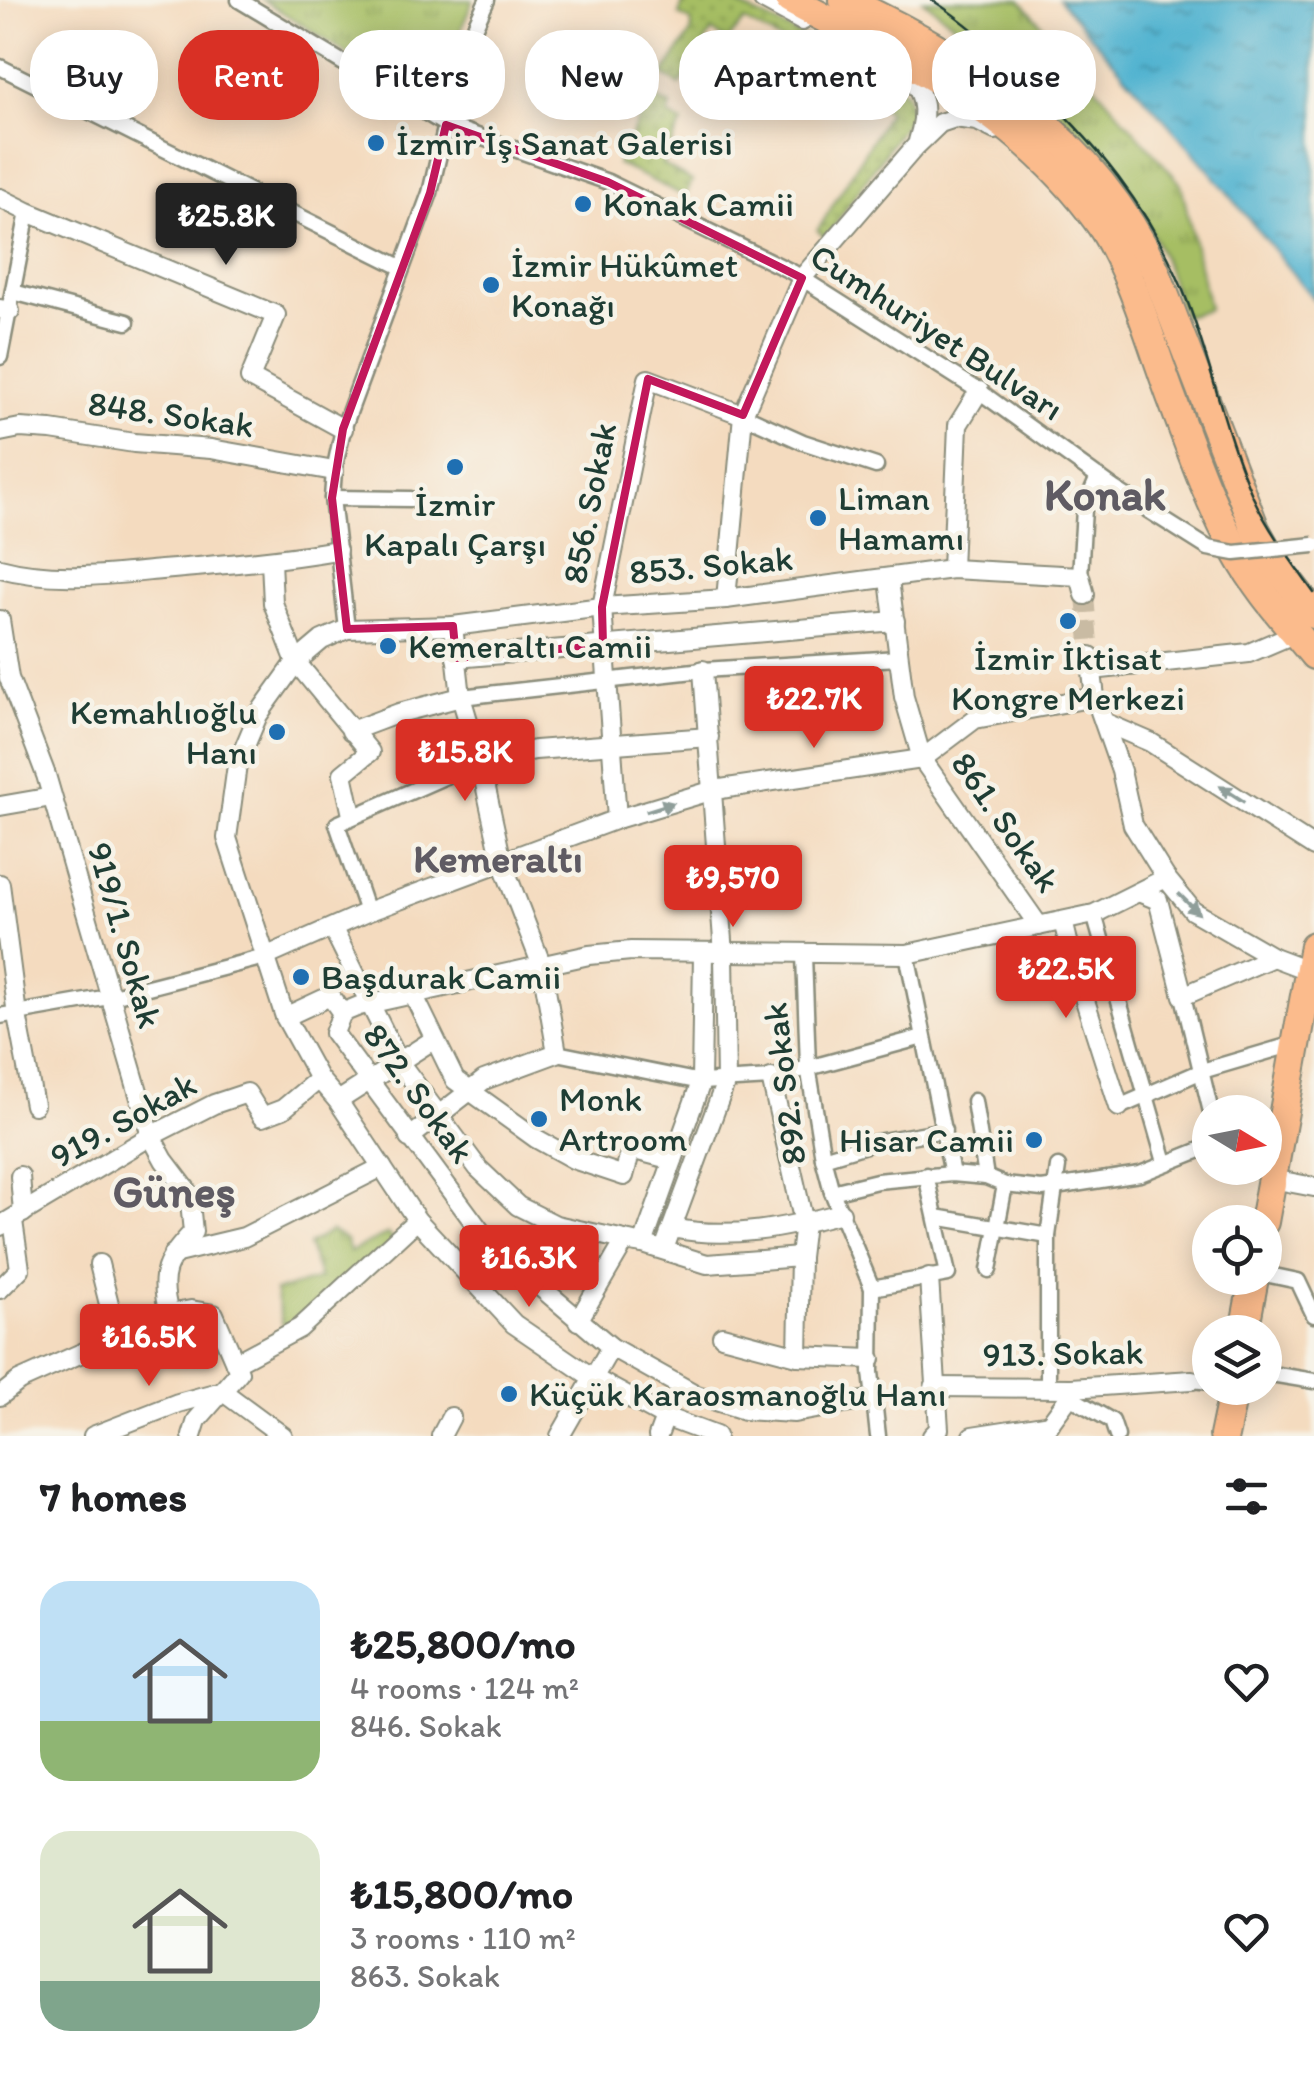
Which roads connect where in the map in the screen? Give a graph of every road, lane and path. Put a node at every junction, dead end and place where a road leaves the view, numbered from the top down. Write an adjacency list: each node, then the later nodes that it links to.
1 (238, 0): 7 (street, Cumhuriyet Bulvarı)
2 (487, 0): 7 (street)
3 (762, 0): 8 (street)
4 (790, 0): 9 (main road)
5 (844, 0): 40 (main road)
6 (0, 67): 12 (street)
7 (446, 125): 12 (street); 13 (street, Cumhuriyet Bulvarı)
8 (916, 147): 9 (street); 13 (street)
9 (1030, 148): 40 (main road)
10 (0, 198): 11 (street)
11 (28, 212): 14 (street); 19 (street)
12 (401, 267): 19 (street)
13 (802, 278): 17 (street, Cumhuriyet Bulvarı); 18 (street)
14 (8, 304): 15 (street); 16 (street)
15 (127, 322)
16 (0, 356)
17 (979, 391): 23 (street, Cumhuriyet Bulvarı); 30 (street)
18 (742, 416): 21 (street); 34 (street); 35 (street, 856. Sokak)
19 (343, 429): 22 (street)
20 (0, 432): 22 (street, 848. Sokak)
21 (876, 466)
22 (334, 471): 24 (street)
23 (1098, 477): 26 (street, Cumhuriyet Bulvarı, bridge); 31 (street)
24 (332, 498): 25 (street); 27 (street)
25 (411, 499)
26 (1314, 545)
27 (338, 550): 28 (street); 39 (street)
28 (270, 561): 29 (street); 44 (street)
29 (0, 568)
30 (952, 570): 31 (street, 853. Sokak); 32 (street, 853. Sokak)
31 (1080, 576): 33 (street)
32 (889, 580): 34 (street, 853. Sokak); 37 (street, 861. Sokak)
33 (1085, 595)
34 (726, 599): 35 (street, 853. Sokak)
35 (602, 607): 38 (street, 853. Sokak); 41 (street, 856. Sokak)
36 (0, 620): 58 (street, 919/1. Sokak)
37 (894, 621): 41 (street); 43 (street, 861. Sokak)
38 (453, 626): 39 (street, 853. Sokak); 42 (street)
39 (346, 629): 44 (street)
40 (1310, 634): 47 (street)
41 (603, 645): 42 (street); 46 (street, 856. Sokak)
42 (456, 658): 48 (street)
43 (898, 658): 45 (street); 54 (street, 861. Sokak)
44 (296, 662): 50 (street); 76 (street)
45 (702, 670): 46 (street); 51 (street)
46 (608, 682): 48 (street); 53 (street, 856. Sokak)
47 (1095, 697): 49 (street); 54 (street)
48 (461, 698): 50 (street); 55 (street)
49 (1106, 723): 52 (street); 56 (street)
50 (352, 731): 60 (street)
51 (709, 737): 53 (street); 57 (street)
52 (1150, 742): 56 (street); 62 (street, one-way to 52)
53 (614, 745): 55 (street); 61 (street, 856. Sokak)
54 (922, 759): 57 (street); 70 (street, 861. Sokak)
55 (480, 762): 60 (street); 63 (street)
56 (1121, 771): 64 (street)
57 (714, 790): 61 (street, one-way to 57); 73 (street)
58 (52, 797): 59 (street); 82 (street, 919/1. Sokak)
59 (0, 806)
60 (352, 815): 67 (street)
61 (617, 820): 63 (street)
62 (1314, 847)
63 (502, 862): 67 (street); 79 (street)
64 (1166, 878): 66 (street); 77 (street, one-way to 77)
65 (0, 884): 85 (street)
66 (1141, 893): 68 (street); 81 (street)
67 (367, 912): 71 (street)
68 (1094, 914): 69 (street); 100 (street)
69 (1062, 921): 70 (street); 105 (street)
70 (1039, 926): 74 (street)
71 (333, 929): 76 (street); 83 (street)
72 (703, 953): 73 (street); 79 (street); 98 (street)
73 (724, 954): 75 (street); 96 (street)
74 (907, 954): 75 (street); 87 (street)
75 (804, 955): 92 (street, 892. Sokak)
76 (264, 957): 82 (street); 86 (street)
77 (1273, 958): 78 (street); 81 (street)
78 (1312, 958): 89 (main road)
79 (542, 966): 80 (street); 90 (street)
80 (413, 994): 83 (street); 88 (street)
81 (1183, 996): 93 (street)
82 (109, 997): 85 (street); 109 (street, 919/1. Sokak)
83 (368, 1004): 84 (street); 91 (street)
84 (342, 1013): 86 (street); 97 (street, 872. Sokak)
85 (9, 1015): 104 (street)
86 (285, 1017): 95 (street)
87 (923, 1038): 92 (street); 108 (street)
88 (433, 1040): 91 (street); 99 (street)
89 (1297, 1042): 93 (street); 107 (main road)
90 (558, 1053): 98 (street); 99 (street)
91 (399, 1062): 97 (street); 106 (street)
92 (808, 1066): 94 (street); 112 (street, 892. Sokak)
93 (1202, 1072): 100 (street); 101 (street)
94 (771, 1078): 96 (street); 130 (street, 892. Sokak)
95 (319, 1079): 103 (street); 109 (street, 919. Sokak)
96 (726, 1081): 98 (street); 132 (street)
97 (369, 1082): 103 (street); 110 (street, 872. Sokak)
98 (700, 1082): 113 (street)
99 (469, 1090): 106 (street); 113 (street)
100 (1144, 1095): 105 (street); 114 (street)
101 (1207, 1095)
102 (974, 1101): 120 (street)
103 (338, 1102): 115 (street)
104 (34, 1105)
105 (1119, 1106)
106 (440, 1115): 110 (street); 134 (street)
107 (1282, 1125)
108 (944, 1130): 112 (street); 117 (street)
109 (150, 1136): 128 (street, 919. Sokak); 136 (street, 919/1. Sokak)
110 (409, 1138): 146 (street, 872. Sokak)
111 (1192, 1152): 114 (street)
112 (823, 1158): 125 (street, 892. Sokak)
113 (672, 1160): 134 (street)
114 (1164, 1162): 123 (street)
115 (382, 1167): 129 (street); 136 (street)
116 (1058, 1167): 123 (street)
117 (952, 1174): 118 (street); 120 (street)
118 (926, 1175): 125 (street); 127 (street)
119 (20, 1176): 128 (street)
120 (986, 1177): 122 (street)
121 (1282, 1182): 124 (street)
122 (1006, 1184): 123 (street); 131 (street)
123 (1056, 1187): 133 (street)
124 (1314, 1187)
125 (832, 1192): 126 (street, 892. Sokak)
126 (841, 1213): 130 (street); 143 (street, 892. Sokak)
127 (936, 1216): 131 (street); 140 (street)
128 (12, 1220): 142 (street)
129 (417, 1220): 152 (street); 155 (street)
130 (804, 1223): 132 (street); 137 (street, 892. Sokak)
131 (998, 1226): 133 (street); 139 (street)
132 (672, 1228): 135 (street)
133 (1048, 1236): 160 (street)
134 (644, 1244): 135 (street); 146 (street)
135 (664, 1250): 137 (street)
136 (172, 1254): 144 (street, 919/1. Sokak)
137 (800, 1257): 150 (street, 892. Sokak)
138 (99, 1264): 148 (street)
139 (989, 1270)
140 (929, 1278): 143 (street); 159 (street)
141 (1282, 1278): 145 (street)
142 (0, 1288)
143 (872, 1288): 151 (street, 892. Sokak)
144 (169, 1314): 148 (street); 152 (street)
145 (1314, 1315)
146 (578, 1321): 149 (street, 872. Sokak)
147 (722, 1336): 150 (street)
148 (124, 1337): 156 (street)
149 (611, 1347): 155 (street); 164 (street, 872. Sokak)
150 (798, 1356): 151 (street)
151 (871, 1359): 164 (street, 892. Sokak)
152 (235, 1363): 161 (street)
153 (0, 1369): 156 (street)
154 (1282, 1376): 157 (street)
155 (592, 1378): 167 (street); 175 (street)
156 (19, 1381): 163 (street)
157 (1314, 1381)
158 (1192, 1382): 162 (street, 913. Sokak)
159 (934, 1387): 160 (street, 913. Sokak); 179 (street)
160 (1048, 1388): 162 (street, 913. Sokak)
161 (222, 1391): 168 (street); 171 (street); 172 (street)
162 (1070, 1392): 169 (street); 170 (street)
163 (0, 1396)
164 (873, 1399): 178 (street, 892. Sokak)
165 (1230, 1405): 182 (main road)
166 (451, 1417): 174 (street)
167 (666, 1417): 176 (street); 177 (street)
168 (259, 1428): 173 (street)
169 (1114, 1428): 181 (street)
170 (1045, 1430): 180 (street)
171 (93, 1436)
172 (192, 1436)
173 (283, 1436)
174 (441, 1436)
175 (560, 1436)
176 (658, 1436)
177 (716, 1436)
178 (878, 1436)
179 (932, 1436)
180 (972, 1436)
181 (1102, 1436)
182 (1224, 1436)

